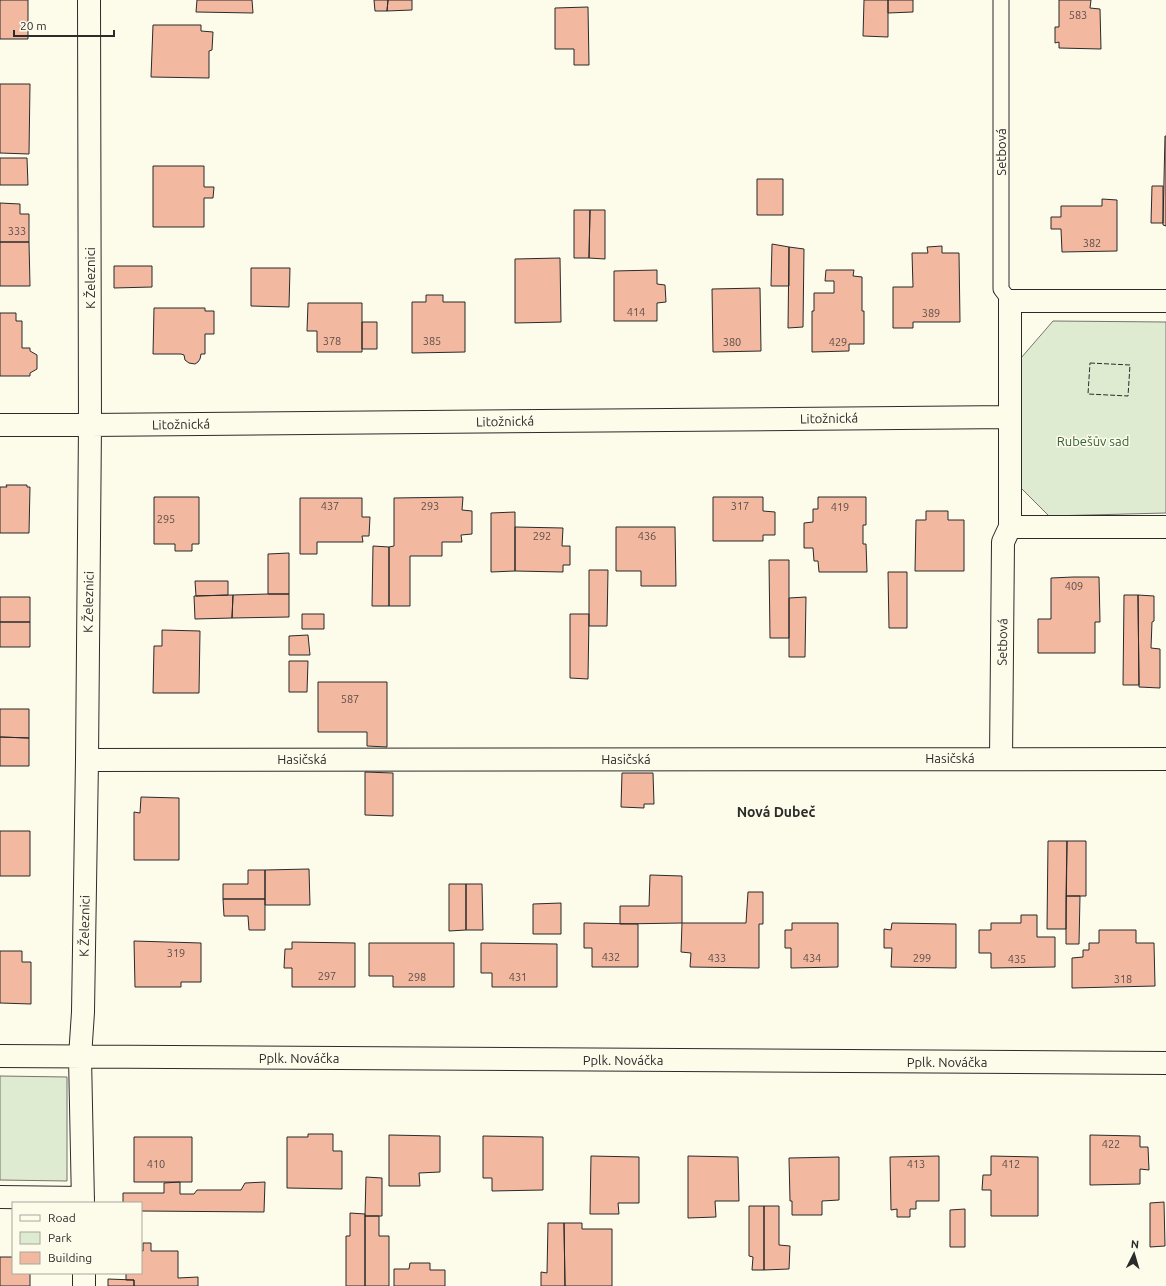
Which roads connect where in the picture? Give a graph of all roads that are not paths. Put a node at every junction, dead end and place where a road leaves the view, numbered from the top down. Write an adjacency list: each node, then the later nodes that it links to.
1 (89, 0): 7 (street, K Železnici)
2 (1001, 0): 3 (lane, Setbová)
3 (1010, 301): 4 (street); 5 (street)
4 (1166, 301)
5 (1010, 417): 7 (street, Litožnická); 8 (street)
6 (0, 425): 7 (street, Litožnická)
7 (90, 425): 12 (street, K Železnici)
8 (1010, 527): 9 (street); 10 (street, Setbová)
9 (1166, 527)
10 (1001, 758): 11 (street, Hasičská); 12 (street, Hasičská)
11 (1166, 759)
12 (87, 760): 14 (street, K Železnici)
13 (0, 1056): 14 (street, Pplk. Nováčka)
14 (80, 1056): 15 (street, Pplk. Nováčka); 17 (street, K Železnici)
15 (1166, 1063)
16 (0, 1197): 17 (street)
17 (83, 1201)
18 (84, 1274): 19 (street)
19 (84, 1286)

